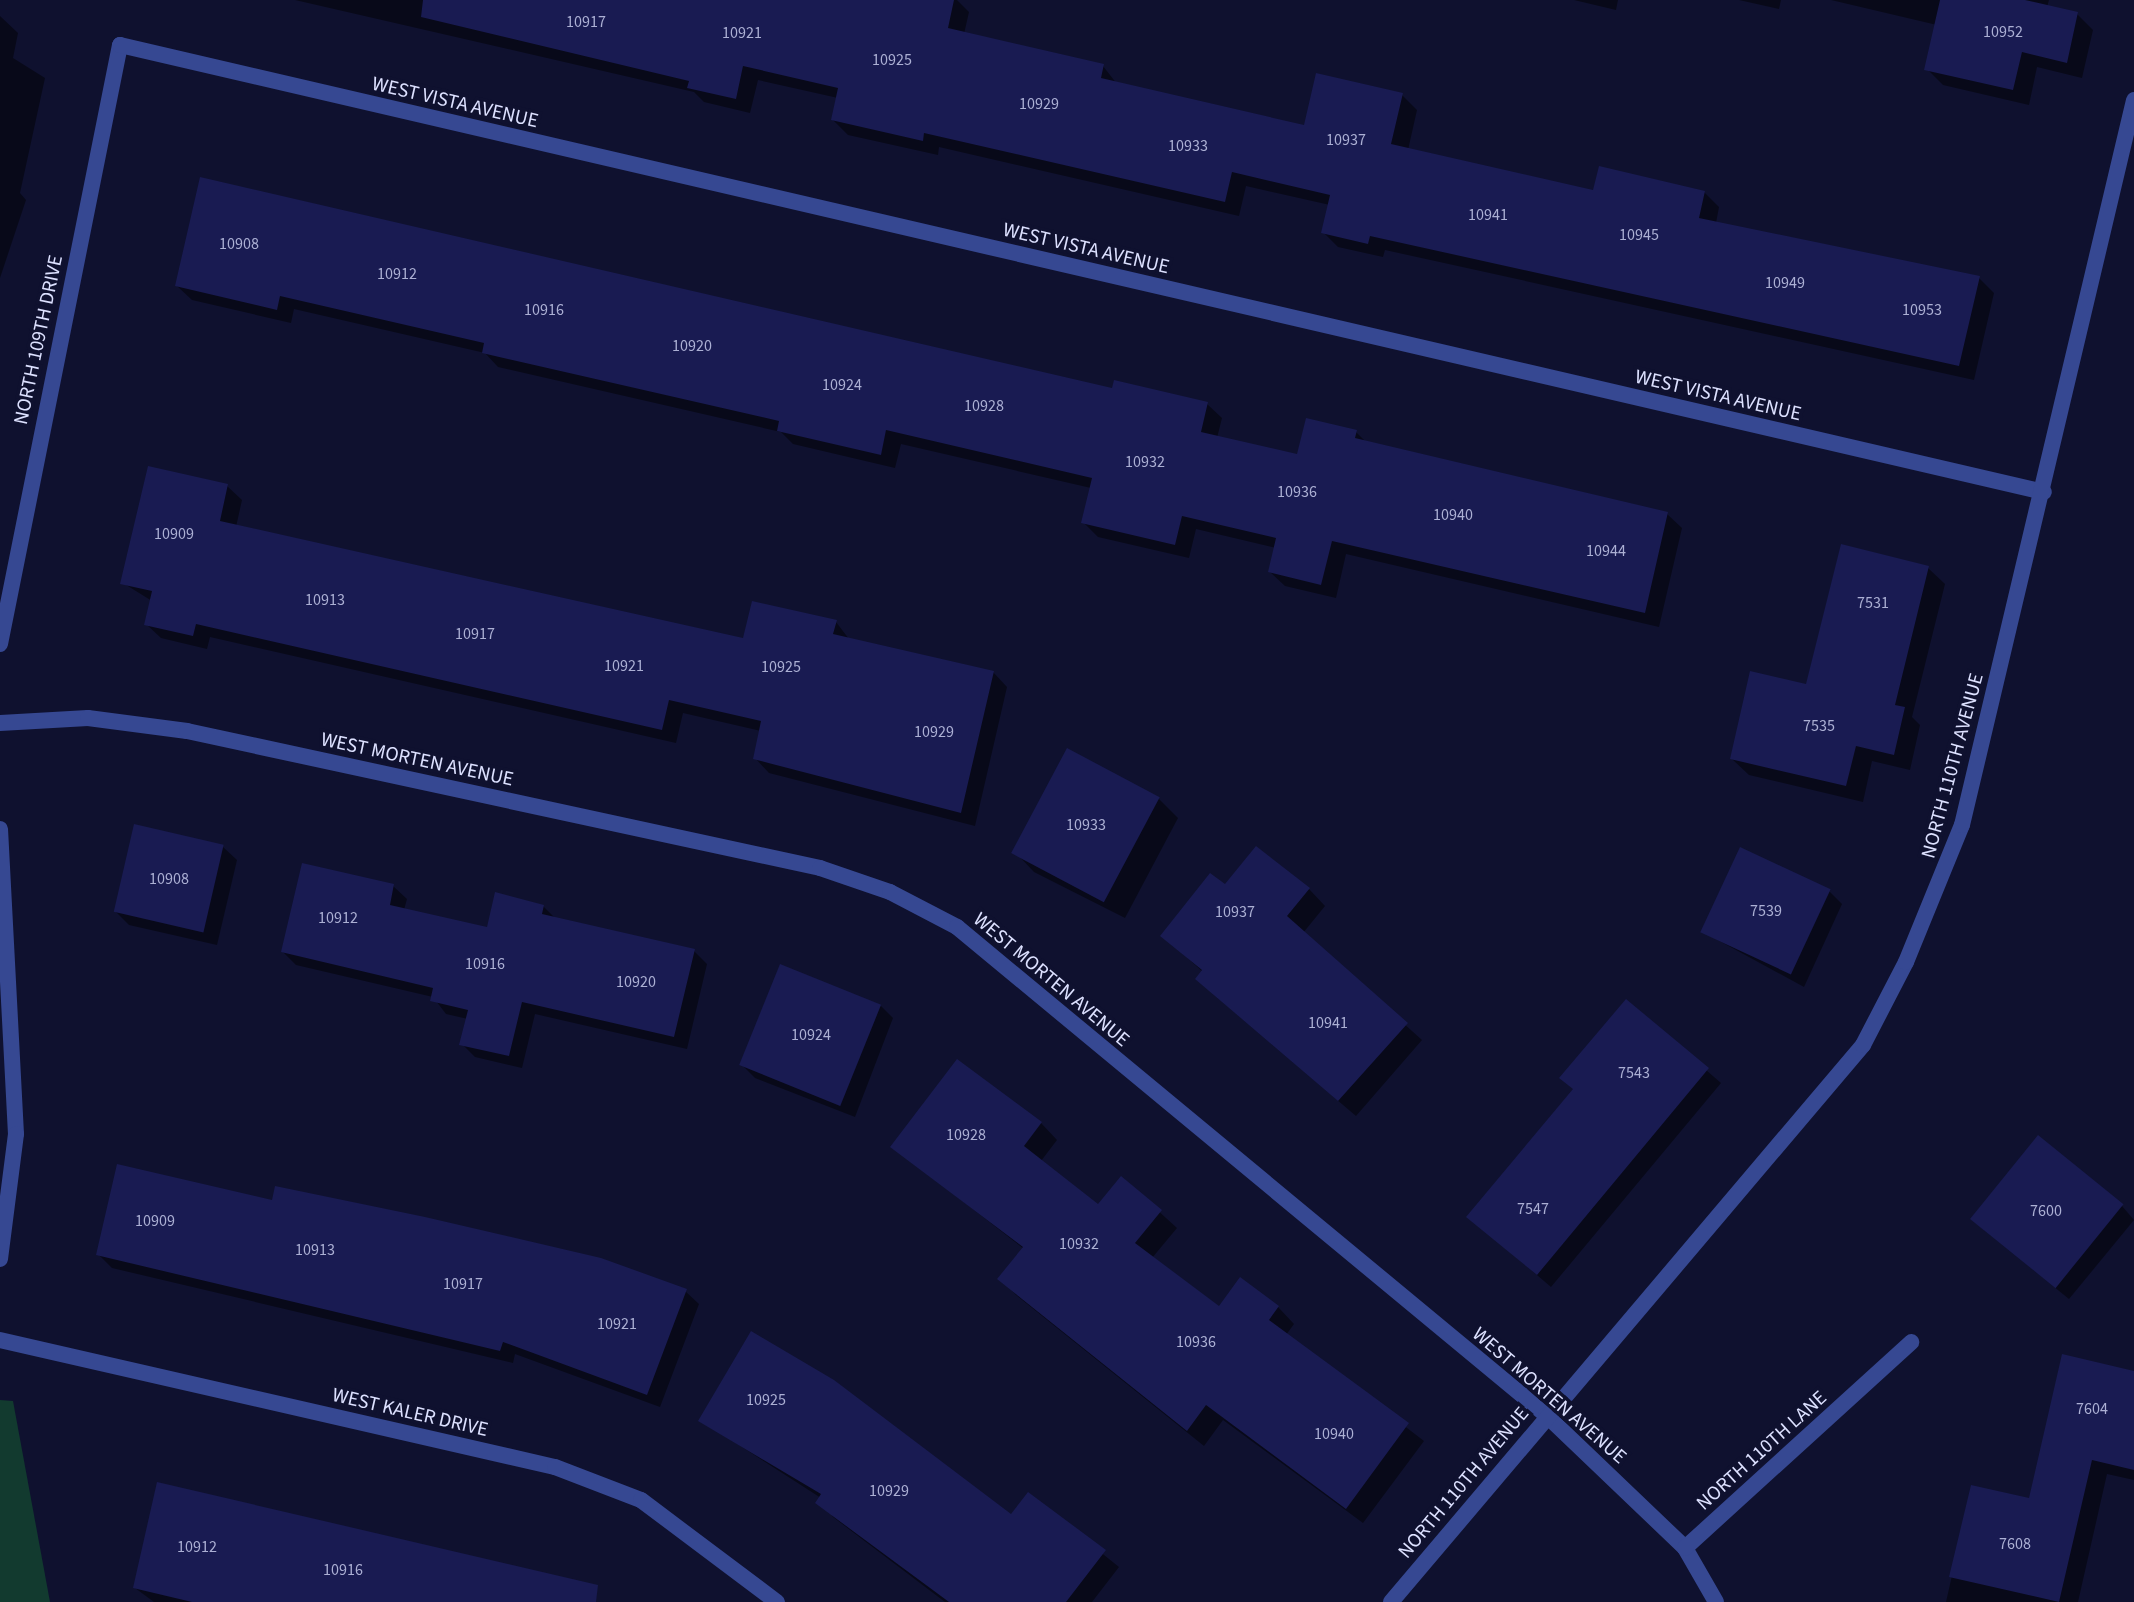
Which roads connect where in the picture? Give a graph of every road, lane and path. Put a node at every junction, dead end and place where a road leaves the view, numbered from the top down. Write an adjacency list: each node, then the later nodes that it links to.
1 (120, 45): 3 (street, WEST VISTA AVENUE); 4 (street, NORTH 109TH DRIVE)
2 (2134, 100): 3 (street, NORTH 110TH AVENUE)
3 (2044, 492): 10 (street, NORTH 110TH AVENUE)
4 (0, 644)
5 (0, 723): 10 (street, WEST MORTEN AVENUE)
6 (0, 829): 7 (street)
7 (0, 1259)
8 (0, 1340): 12 (street, WEST KALER DRIVE)
9 (1911, 1342): 11 (street, NORTH 110TH LANE)
10 (1546, 1415): 11 (street, WEST MORTEN AVENUE); 13 (street, NORTH 110TH AVENUE)
11 (1685, 1548): 14 (street)
12 (777, 1602)
13 (1391, 1602)
14 (1716, 1602)

